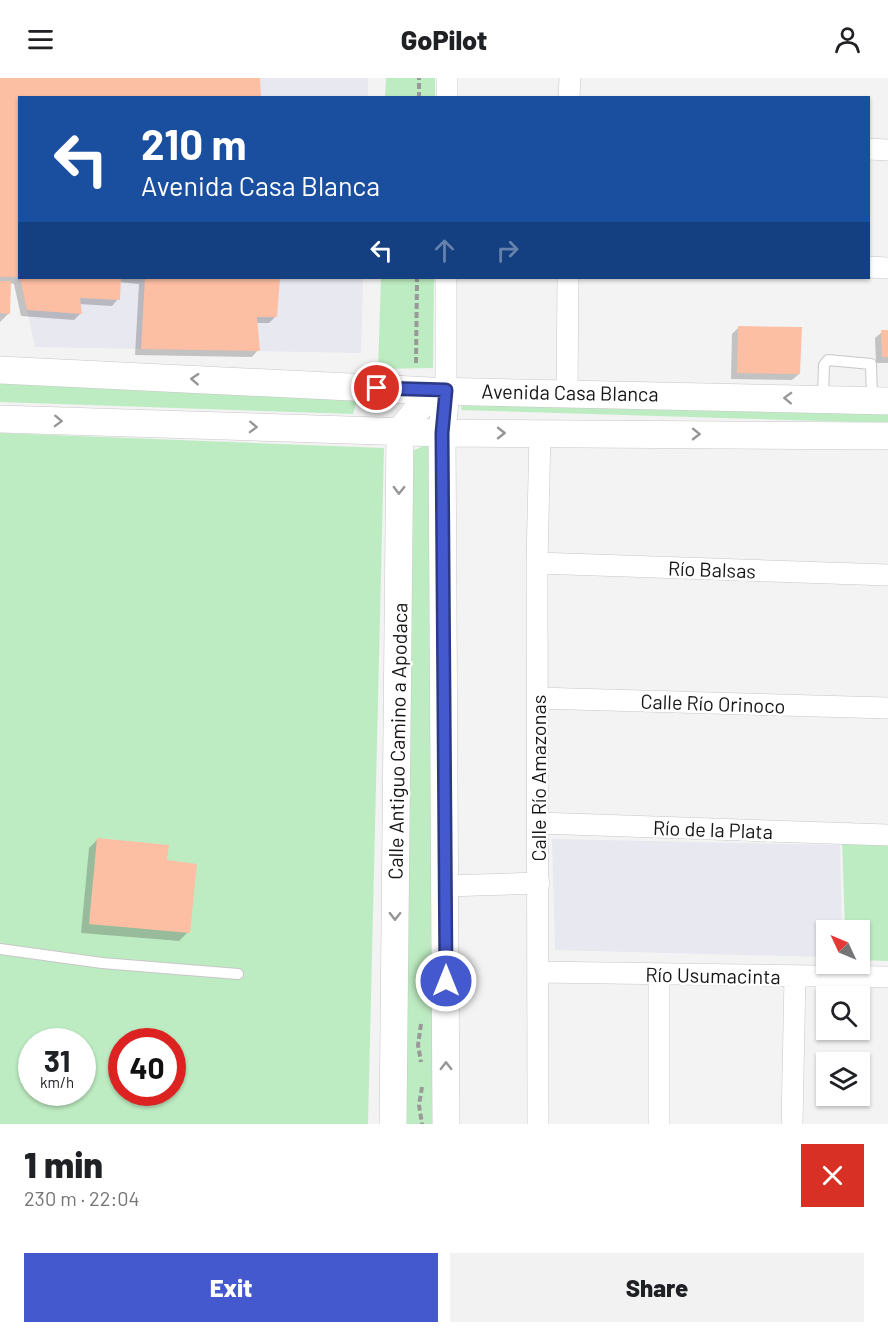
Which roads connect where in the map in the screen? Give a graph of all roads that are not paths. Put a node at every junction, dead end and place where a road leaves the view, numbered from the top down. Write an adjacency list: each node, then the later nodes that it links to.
1 (447, 78): 3 (street)
2 (570, 78): 4 (street)
3 (447, 96)
4 (569, 96)
5 (870, 149): 6 (street)
6 (888, 150)
7 (870, 267): 8 (street)
8 (888, 268)
9 (447, 279): 12 (street)
10 (568, 279): 14 (street)
11 (0, 370): 13 (street, Avenida Casa Blanca, one-way to 11)
12 (441, 385): 13 (street, Avenida Casa Blanca); 14 (street, Avenida Casa Blanca); 18 (street); 19 (street)
13 (358, 387): 18 (street)
14 (567, 392): 15 (street, Avenida Casa Blanca, one-way to 14)
15 (823, 399): 16 (street, Avenida Casa Blanca); 16 (lane)
16 (880, 400)
17 (0, 419): 18 (street, one-way to 18)
18 (405, 424): 19 (street); 36 (street, Calle Antiguo Camino a Apodaca, one-way to 36)
19 (442, 433): 20 (street, Avenida Casa Blanca, one-way to 20); 29 (street)
20 (540, 433): 21 (street, Avenida Casa Blanca, one-way to 21); 22 (street, Calle Río Amazonas)
21 (888, 436)
22 (537, 563): 23 (street, Río Balsas); 24 (street, Calle Río Amazonas)
23 (888, 574)
24 (537, 698): 25 (street, Calle Río Orinoco); 26 (street, Calle Río Amazonas)
25 (888, 708)
26 (538, 823): 27 (street, Río de la Plata); 28 (street, Calle Río Amazonas)
27 (888, 835)
28 (538, 883): 29 (street); 31 (street, Calle Río Amazonas)
29 (446, 886): 37 (street, one-way to 29)
30 (0, 949): 32 (lane)
31 (538, 972): 33 (street, Río Usumacinta); 38 (street, Calle Río Amazonas)
32 (238, 974)
33 (659, 974): 34 (street, Río Usumacinta); 39 (street)
34 (795, 976): 35 (street, Río Usumacinta); 40 (street)
35 (888, 978)
36 (393, 1124)
37 (446, 1124)
38 (538, 1124)
39 (659, 1124)
40 (792, 1124)

